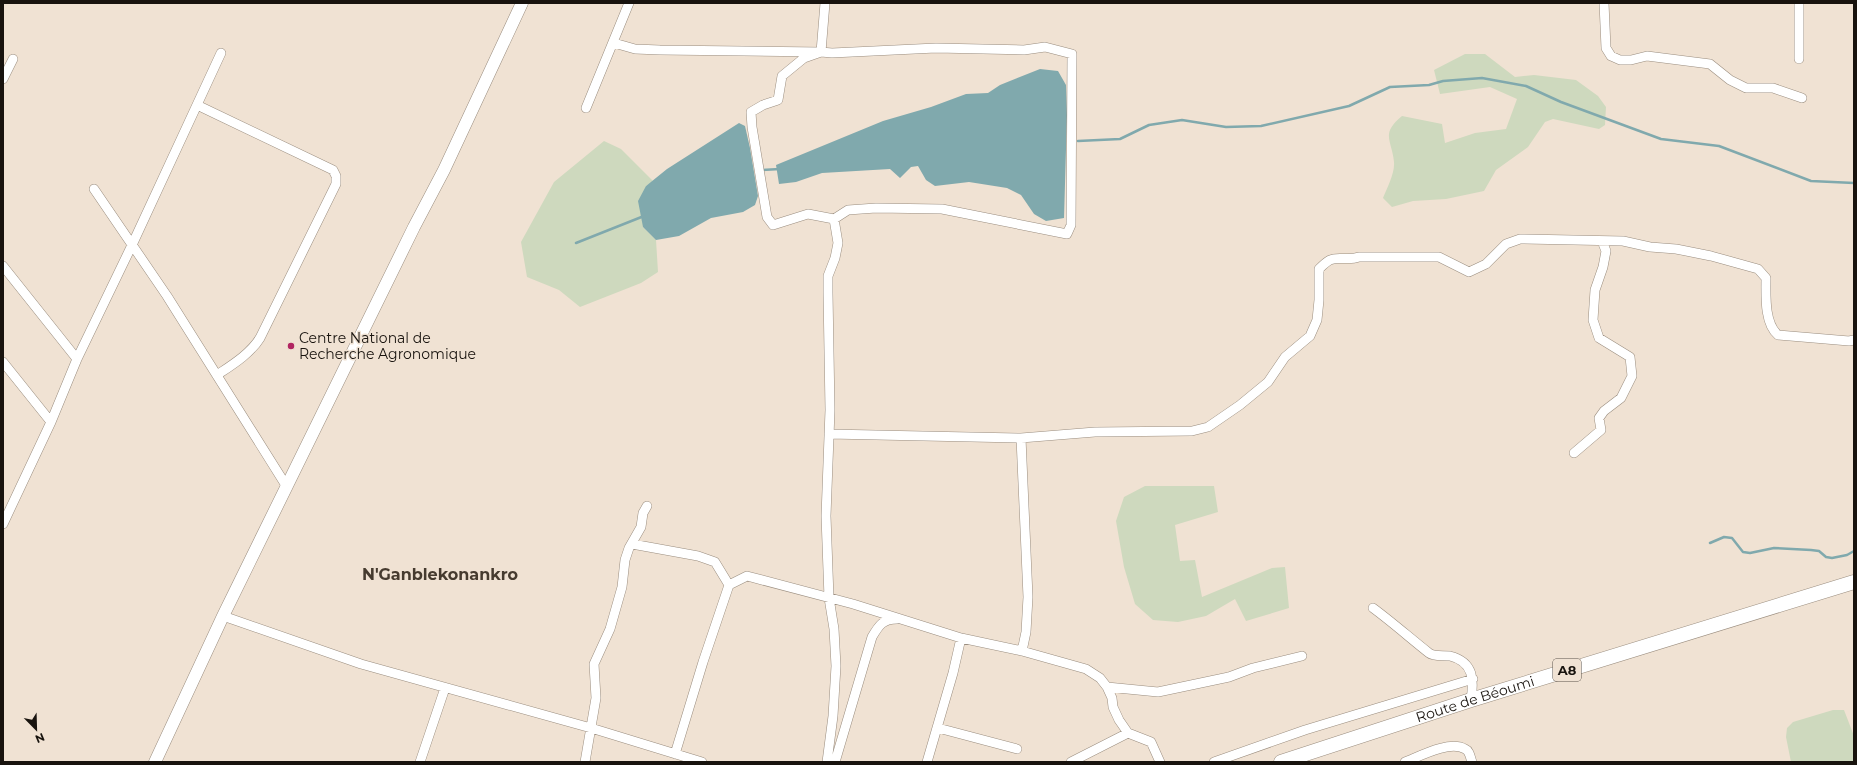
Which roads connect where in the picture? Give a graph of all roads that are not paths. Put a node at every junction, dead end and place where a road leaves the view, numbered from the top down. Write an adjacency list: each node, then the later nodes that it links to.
1 (522, 3): 28 (main road)
2 (629, 3): 6 (street)
3 (825, 3): 7 (street)
4 (1604, 3): 12 (street)
5 (1799, 3): 10 (street)
6 (614, 43): 7 (street); 14 (street)
7 (821, 52): 16 (street); 16 (street)
8 (221, 53): 13 (street)
9 (13, 59): 11 (street)
10 (1799, 59)
11 (3, 79)
12 (1802, 98)
13 (197, 105): 18 (street); 23 (street)
14 (586, 108)
15 (94, 189): 18 (street)
16 (834, 218): 25 (street)
17 (1602, 241): 20 (street); 26 (street); 27 (street)
18 (132, 245): 21 (street); 23 (street)
19 (3, 266): 21 (street)
20 (1854, 340)
21 (76, 359): 24 (street)
22 (3, 362): 24 (street)
23 (217, 375): 28 (street)
24 (51, 422): 30 (street)
25 (829, 434): 26 (street); 34 (street)
26 (1021, 438): 39 (street)
27 (1574, 453)
28 (287, 487): 36 (main road)
29 (647, 506): 31 (street)
30 (3, 524)
31 (632, 544): 33 (street); 45 (street)
32 (1854, 582): 44 (main road, Route de Béoumi / A8)
33 (729, 586): 34 (street); 49 (street)
34 (829, 598): 37 (street); 54 (street)
35 (1373, 608): 41 (street)
36 (223, 616): 43 (street); 50 (main road)
37 (900, 618): 38 (street); 55 (street)
38 (961, 638): 39 (street); 46 (street)
39 (1022, 651): 42 (street)
40 (1302, 656): 42 (street)
41 (1473, 679): 44 (street); 59 (street)
42 (1107, 687): 47 (street)
43 (445, 688): 45 (street); 51 (street)
44 (1471, 700): 60 (main road, Route de Béoumi / A8)
45 (591, 728): 49 (street); 52 (street)
46 (938, 728): 48 (street); 56 (street)
47 (1128, 733): 57 (street); 58 (street)
48 (1017, 748)
49 (675, 754): 53 (street)
50 (155, 762)
51 (420, 762)
52 (586, 762)
53 (702, 762)
54 (827, 762)
55 (835, 762)
56 (927, 762)
57 (1071, 762)
58 (1160, 762)
59 (1214, 762)
60 (1281, 762)
61 (1405, 762): 62 (street)
62 (1472, 762)

